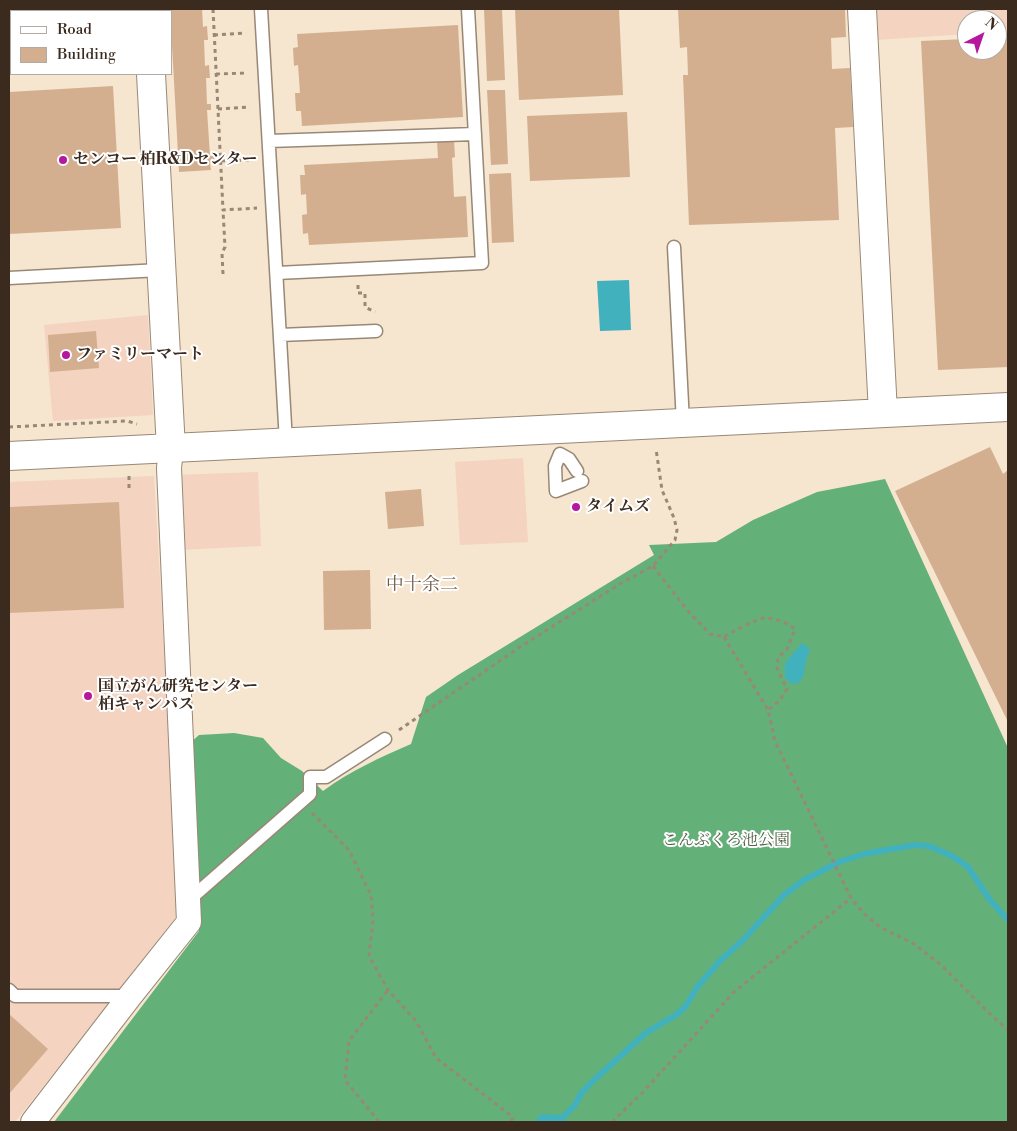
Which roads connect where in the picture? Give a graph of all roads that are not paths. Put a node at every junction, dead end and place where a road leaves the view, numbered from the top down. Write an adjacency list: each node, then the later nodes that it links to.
1 (261, 9): 6 (lane)
2 (468, 9): 5 (lane)
3 (862, 9): 14 (street)
4 (151, 75): 8 (street)
5 (475, 134): 6 (lane); 9 (lane)
6 (268, 141): 9 (lane)
7 (674, 247): 15 (lane)
8 (160, 270): 10 (lane); 18 (street)
9 (276, 273): 12 (lane)
10 (9, 278)
11 (376, 332): 12 (lane)
12 (280, 335): 17 (lane)
13 (1008, 406): 14 (street)
14 (883, 413): 15 (street)
15 (683, 423): 16 (street)
16 (559, 441): 16 (lane); 17 (street)
17 (286, 442): 18 (street)
18 (170, 448): 19 (street); 21 (street)
19 (9, 456)
20 (385, 739): 21 (lane)
21 (189, 900): 23 (street)
22 (9, 990): 23 (lane)
23 (130, 996): 24 (street)
24 (33, 1122)

